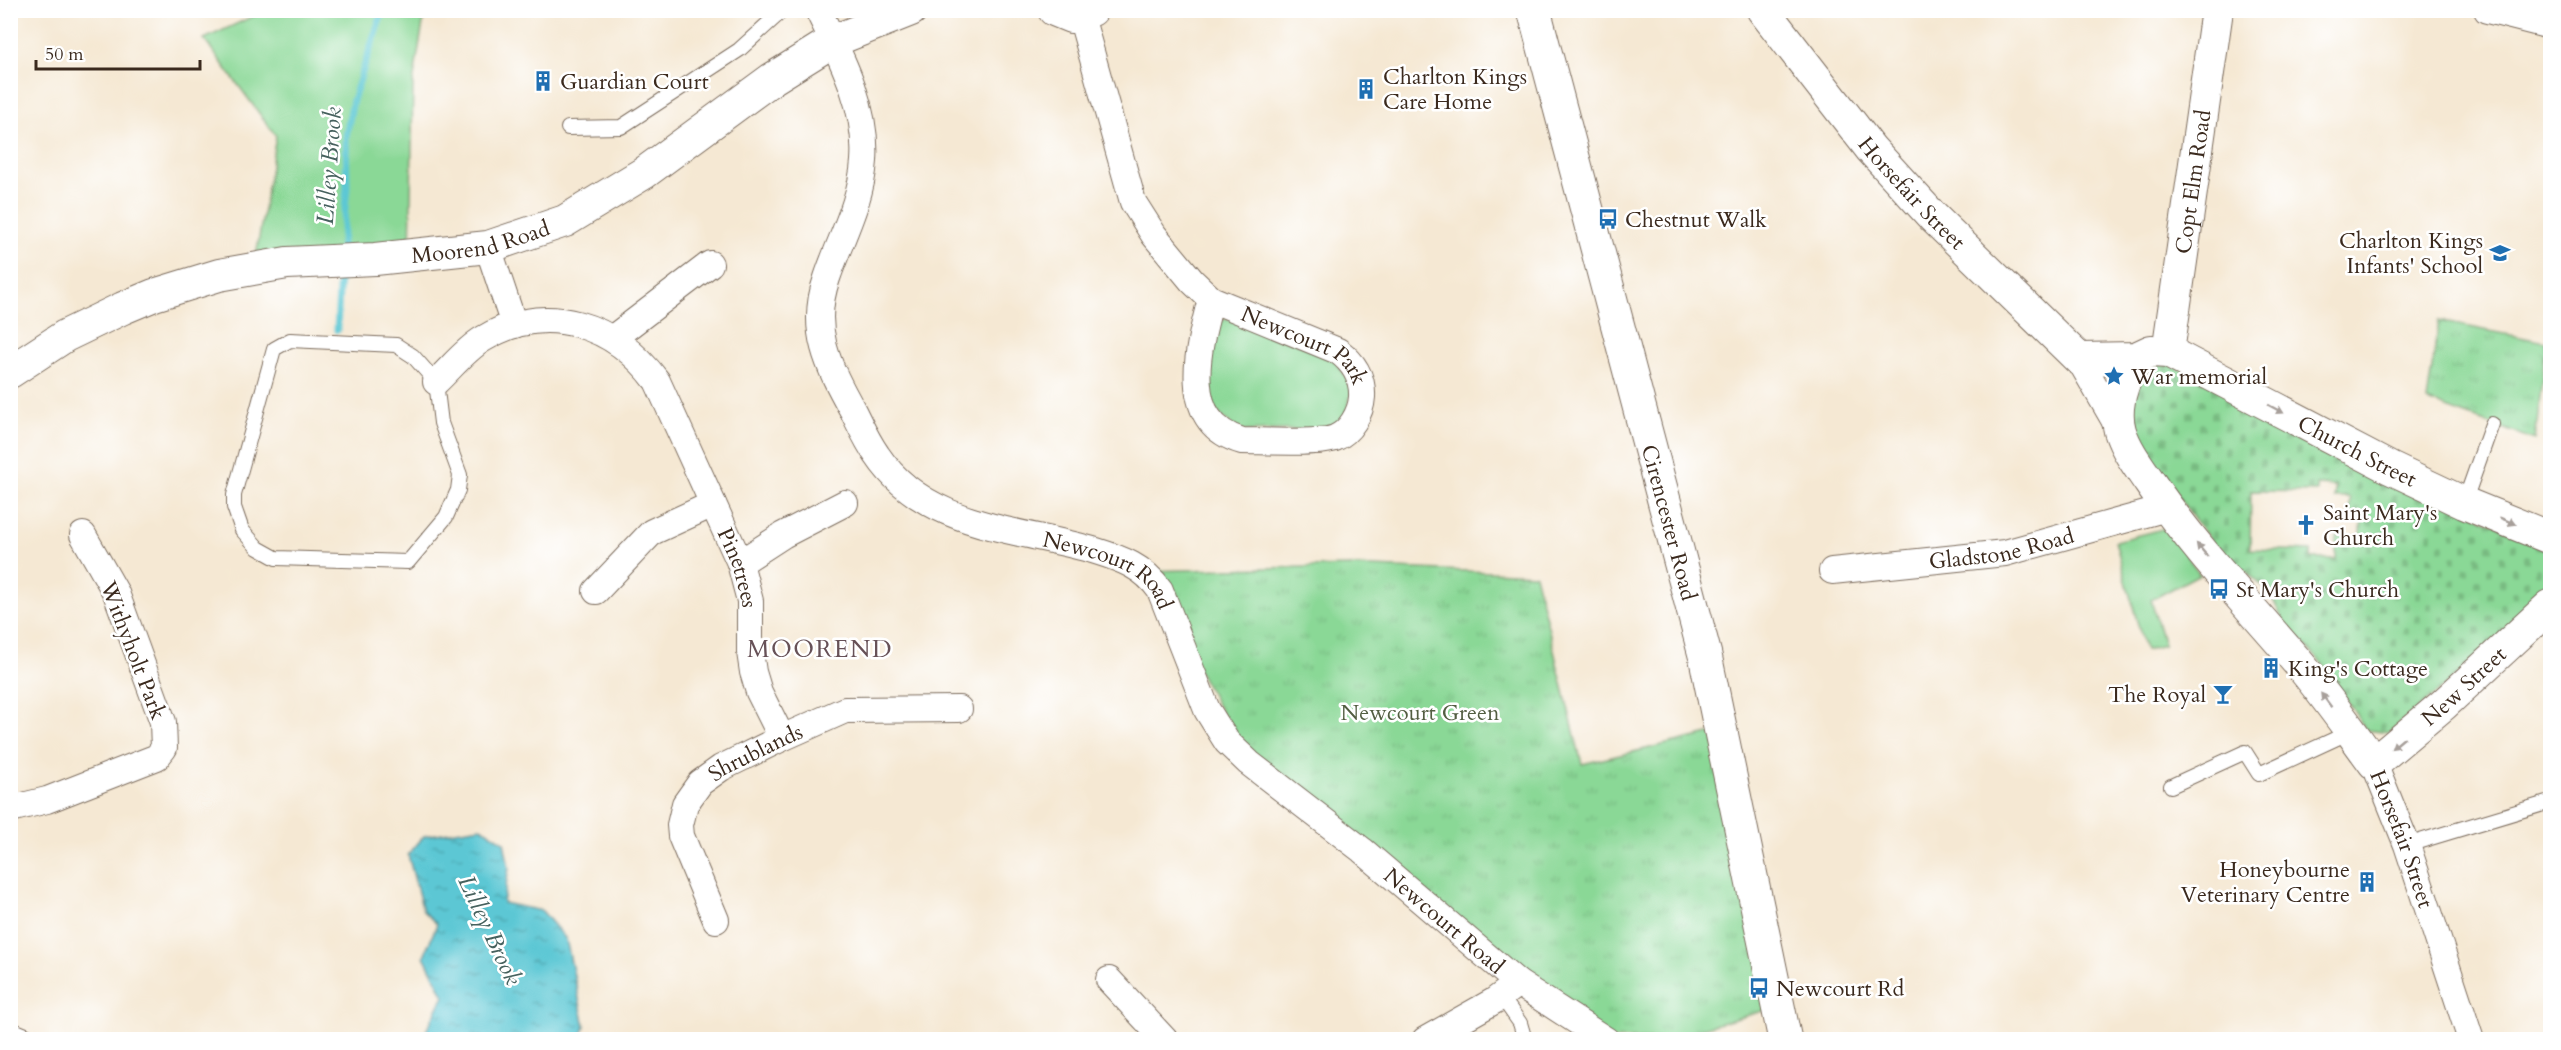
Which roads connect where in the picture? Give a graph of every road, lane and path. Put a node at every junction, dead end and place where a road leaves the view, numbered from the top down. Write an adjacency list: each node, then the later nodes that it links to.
1 (783, 10): 11 (lane)
2 (819, 10): 10 (street, Newcourt Road)
3 (911, 10): 10 (street, Moorend Road)
4 (1534, 10): 51 (main road, Cirencester Road)
5 (1763, 10): 18 (street, Horsefair Street)
6 (2217, 10): 17 (street, Copt Elm Road)
7 (2487, 10): 9 (street)
8 (1075, 12): 14 (street, Newcourt Park)
9 (2550, 26)
10 (833, 41): 12 (street, Moorend Road); 44 (street, Newcourt Road)
11 (568, 128)
12 (488, 247): 15 (street); 20 (street, Moorend Road)
13 (710, 264): 16 (street)
14 (1210, 299): 14 (street, Newcourt Park)
15 (514, 325): 16 (street, Pinetrees); 21 (street, Pinetrees)
16 (613, 338): 26 (street, Pinetrees)
17 (2169, 352): 19 (street); 25 (street, Church Street, one-way to 25)
18 (2079, 358): 19 (street); 23 (street, Horsefair Street)
19 (2136, 358): 23 (street, Horsefair Street)
20 (10, 372)
21 (436, 382): 21 (lane)
22 (2492, 424): 25 (lane)
23 (2120, 431): 27 (street, Horsefair Street)
24 (844, 503): 30 (street)
25 (2464, 503): 29 (street, Church Street, one-way to 29)
26 (713, 504): 30 (street, Pinetrees); 32 (street, Pinetrees)
27 (2167, 508): 31 (street, Gladstone Road); 35 (street, Horsefair Street, one-way to 27)
28 (83, 535): 40 (street, Withyholt Park)
29 (2550, 538)
30 (740, 563): 36 (street, Pinetrees)
31 (1832, 571)
32 (596, 591)
33 (2550, 606): 37 (street, New Street, one-way to 37)
34 (959, 709): 36 (street, Shrublands)
35 (2350, 732): 37 (street, Horsefair Street); 38 (lane)
36 (782, 738): 42 (street, Shrublands)
37 (2374, 763): 41 (street, Horsefair Street)
38 (2171, 786)
39 (2550, 802): 41 (lane)
40 (10, 809)
41 (2407, 845): 52 (street, Horsefair Street)
42 (716, 920)
43 (1110, 980): 47 (street)
44 (1509, 990): 48 (street); 49 (lane); 50 (street, Newcourt Road)
45 (10, 1035): 46 (street)
46 (22, 1040)
47 (1165, 1040)
48 (1425, 1040)
49 (1525, 1040)
50 (1606, 1040)
51 (1785, 1040)
52 (2471, 1040)

